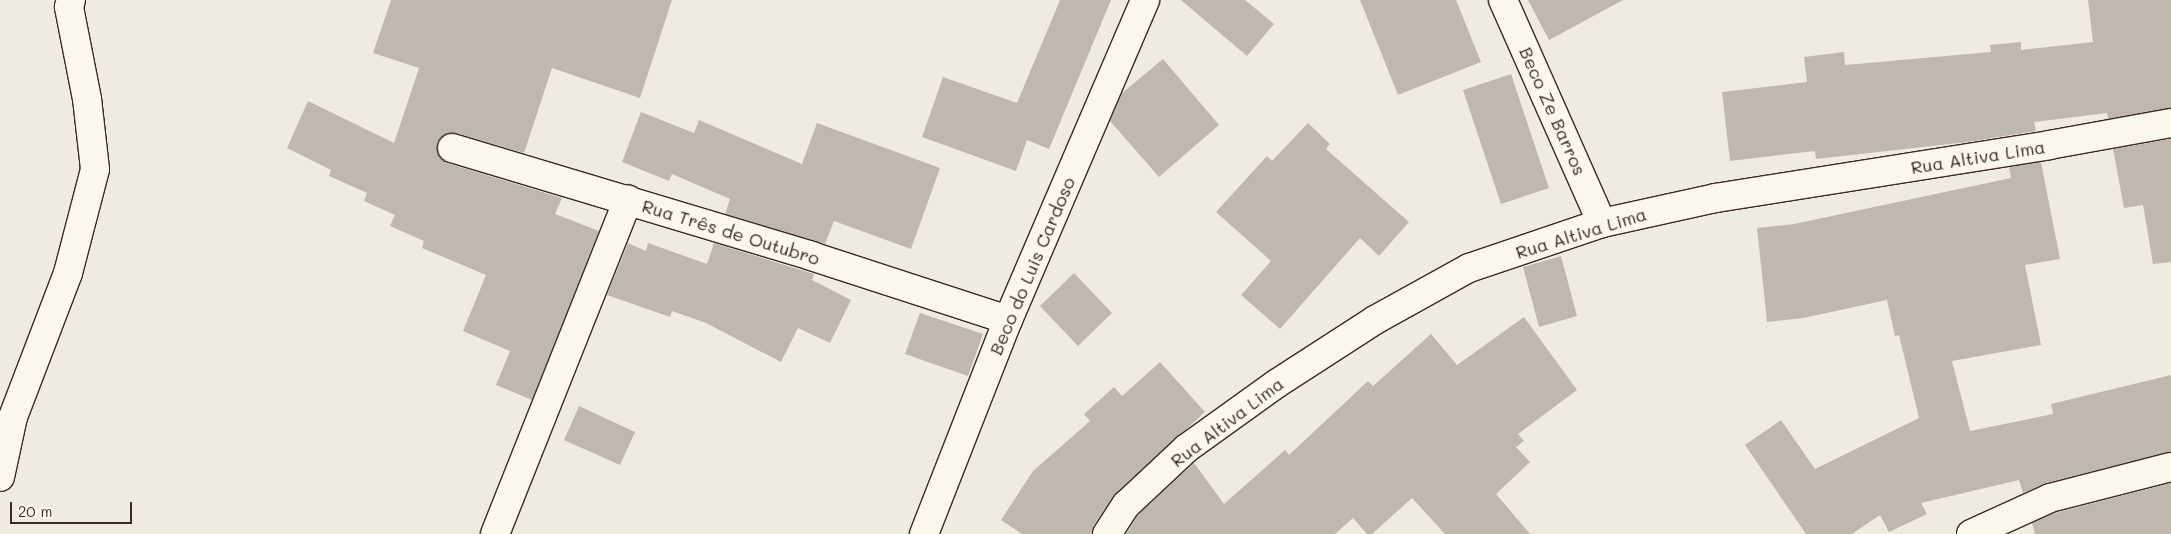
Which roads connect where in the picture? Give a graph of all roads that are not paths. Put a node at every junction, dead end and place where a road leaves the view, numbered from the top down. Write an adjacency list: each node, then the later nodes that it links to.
1 (71, 0): 10 (street)
2 (1145, 0): 8 (street, Beco do Luis Cardoso)
3 (1503, 0): 7 (street, Beco Ze Barros)
4 (2171, 124): 7 (street, Rua Altiva Lima)
5 (452, 148): 6 (street, Rua Três de Outubro)
6 (628, 200): 8 (street, Rua Três de Outubro); 11 (street)
7 (1602, 223): 13 (street, Rua Altiva Lima)
8 (1008, 320): 12 (street, Beco do Luis Cardoso)
9 (2171, 467): 14 (street)
10 (0, 477)
11 (495, 534)
12 (924, 534)
13 (1107, 534)
14 (1972, 534)

